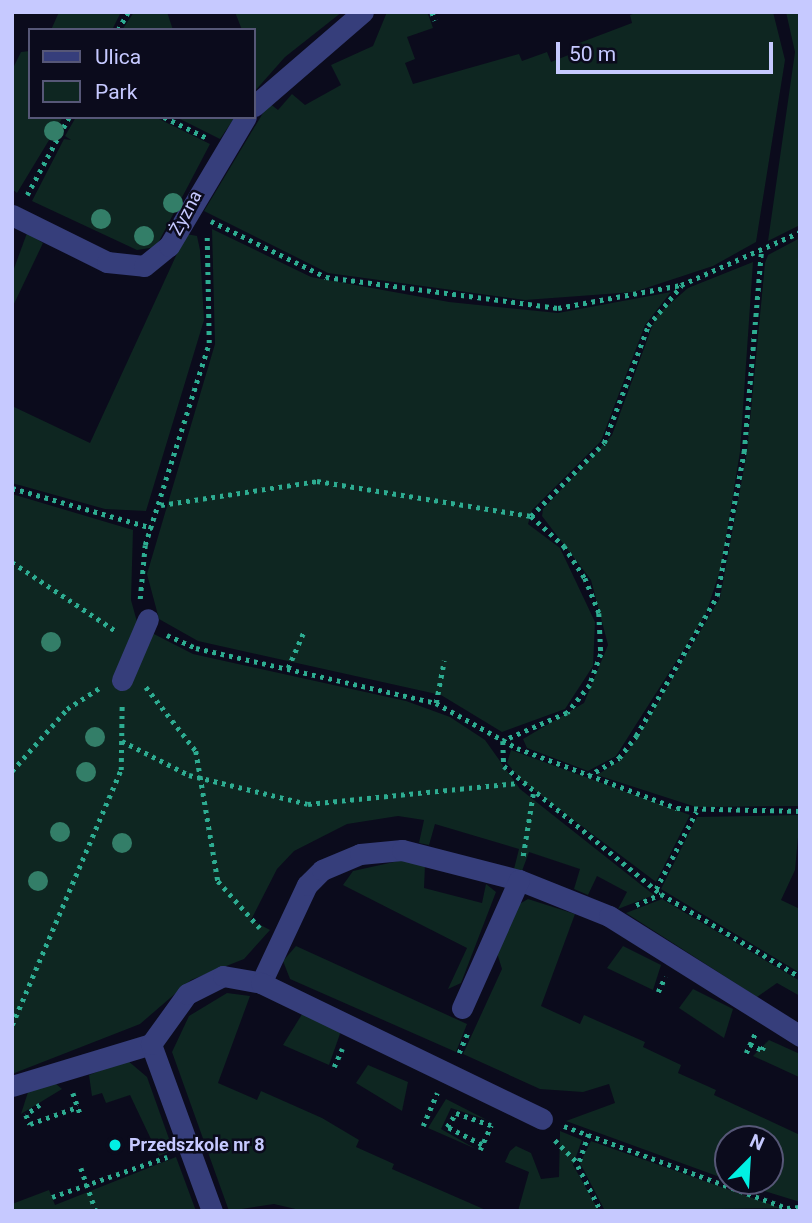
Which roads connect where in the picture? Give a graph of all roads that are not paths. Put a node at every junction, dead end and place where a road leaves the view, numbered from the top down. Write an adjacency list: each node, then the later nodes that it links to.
1 (363, 12): 2 (lane)
2 (256, 104)
3 (244, 119): 4 (lane, Żyzna)
4 (18, 208)
5 (148, 619): 6 (lane)
6 (126, 674)
7 (519, 880): 8 (lane); 9 (lane); 10 (lane)
8 (261, 983): 11 (lane); 13 (lane)
9 (462, 1008)
10 (800, 1036)
11 (151, 1044): 12 (lane); 14 (lane)
12 (12, 1086)
13 (542, 1119)
14 (212, 1211)

